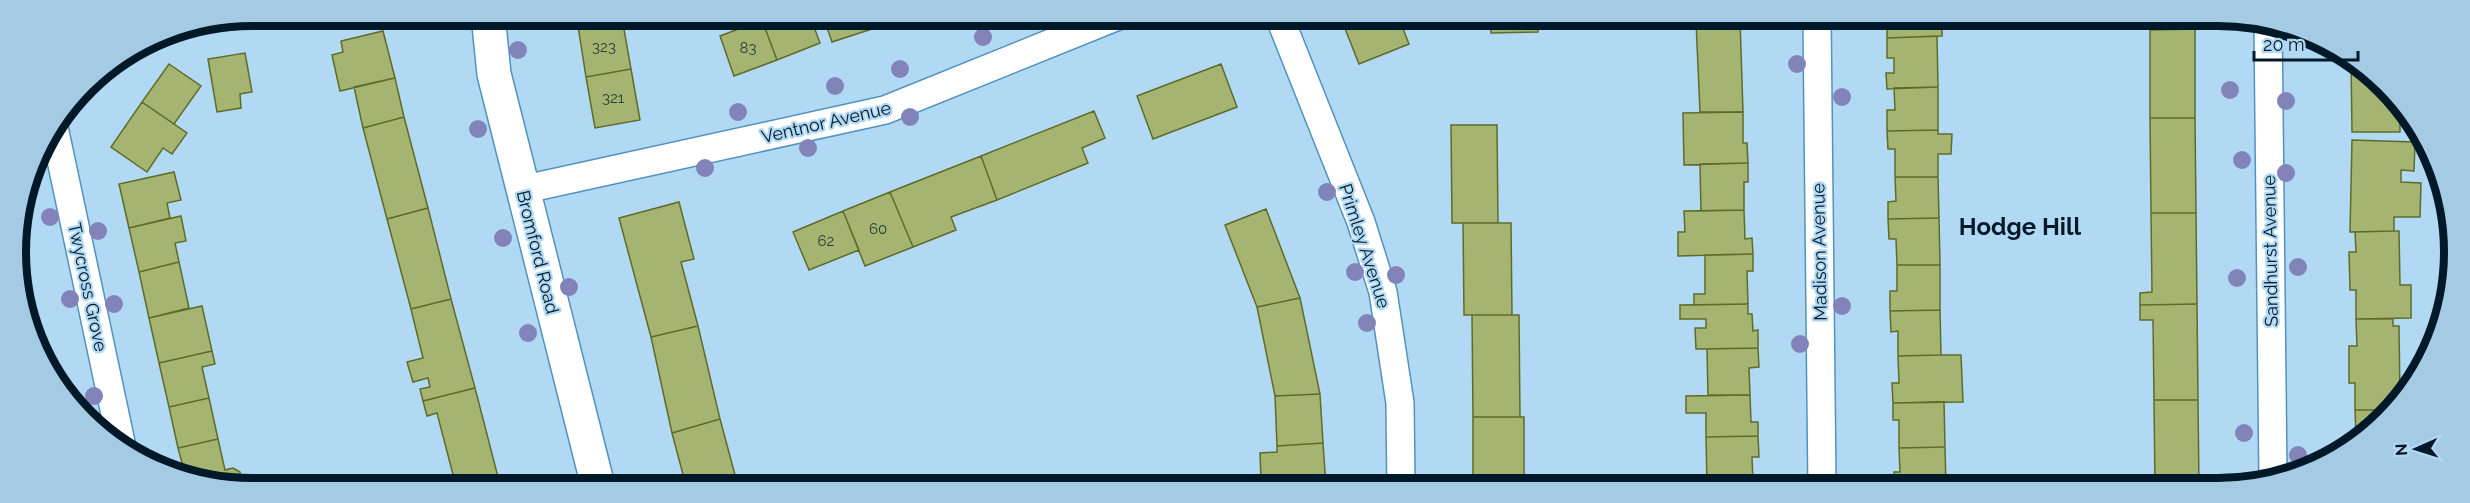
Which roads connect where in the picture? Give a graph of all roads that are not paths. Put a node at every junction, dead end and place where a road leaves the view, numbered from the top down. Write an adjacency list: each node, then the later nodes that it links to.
1 (489, 26): 7 (street, Bromford Road)
2 (1093, 26): 7 (street, Ventnor Avenue)
3 (1283, 26): 11 (street, Primley Avenue)
4 (1817, 26): 12 (street, Madison Avenue)
5 (2268, 31): 9 (street, Sandhurst Avenue)
6 (56, 138): 8 (street, Twycross Grove)
7 (521, 190): 10 (street, Bromford Road)
8 (119, 435)
9 (2273, 471)
10 (596, 478)
11 (1401, 478)
12 (1822, 478)

